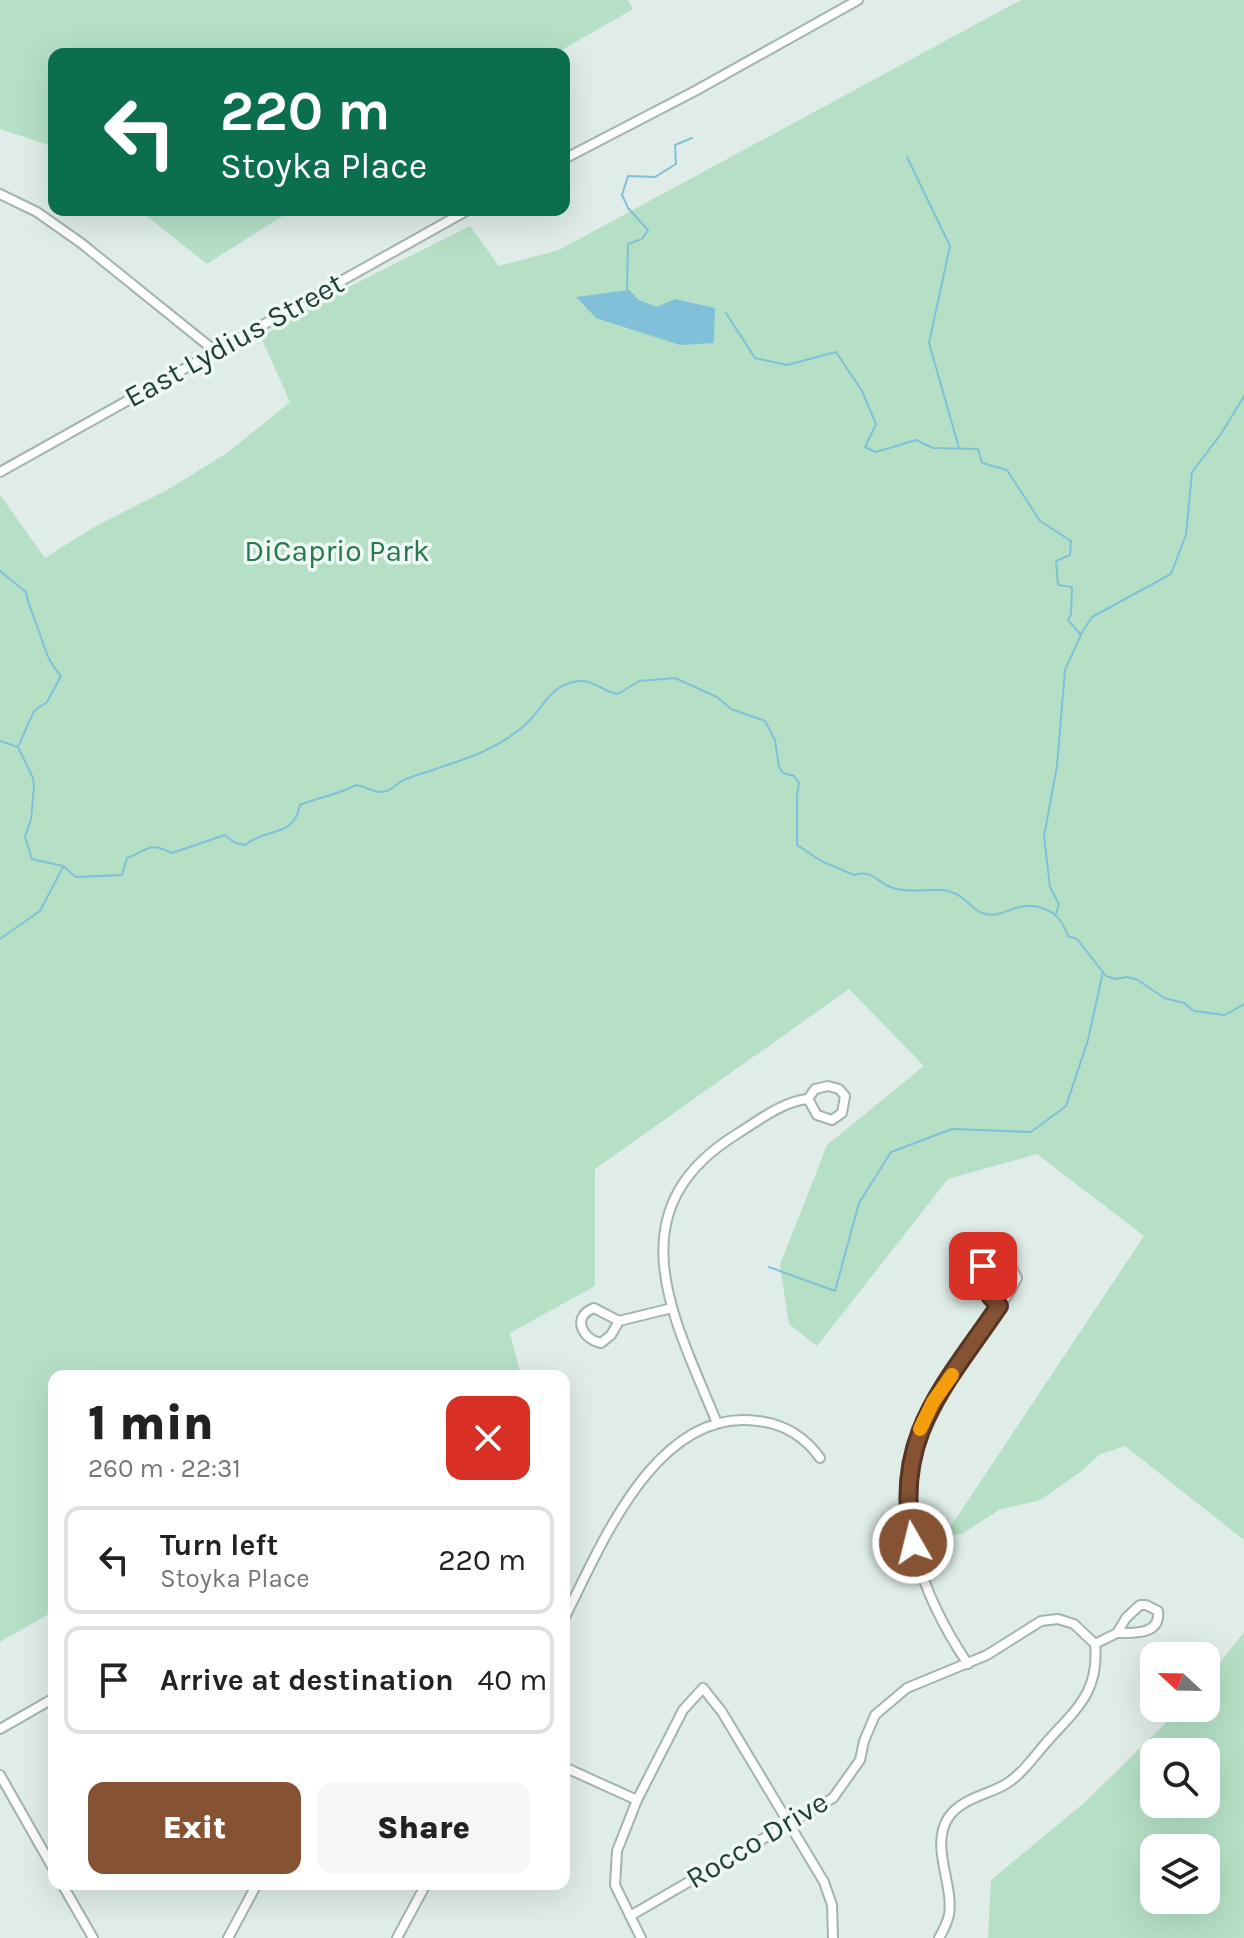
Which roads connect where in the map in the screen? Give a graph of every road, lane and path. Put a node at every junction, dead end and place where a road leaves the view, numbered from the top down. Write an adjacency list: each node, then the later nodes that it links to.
1 (858, 0): 2 (street)
2 (570, 156)
3 (0, 194): 5 (street)
4 (457, 216): 5 (street, East Lydius Street)
5 (215, 351): 6 (street, East Lydius Street)
6 (0, 472)
7 (808, 1099): 7 (street); 9 (street)
8 (999, 1306): 8 (street); 16 (street)
9 (672, 1308): 10 (street); 11 (street)
10 (619, 1321): 10 (street)
11 (717, 1423): 12 (street); 13 (street)
12 (820, 1458)
13 (570, 1607)
14 (1117, 1633): 14 (street); 15 (street)
15 (1095, 1644): 16 (street, Rocco Drive); 33 (street)
16 (968, 1664): 22 (street, Rocco Drive)
17 (48, 1701): 18 (street)
18 (0, 1729)
19 (570, 1770): 21 (street)
20 (0, 1775): 23 (street)
21 (637, 1800): 22 (street); 27 (street)
22 (789, 1822): 27 (street, Rocco Drive); 32 (street)
23 (48, 1859)
24 (65, 1890): 28 (street)
25 (254, 1890): 29 (street)
26 (423, 1890): 30 (street)
27 (630, 1916): 31 (street)
28 (93, 1938)
29 (228, 1938)
30 (397, 1938)
31 (641, 1938)
32 (833, 1938)
33 (939, 1938)

